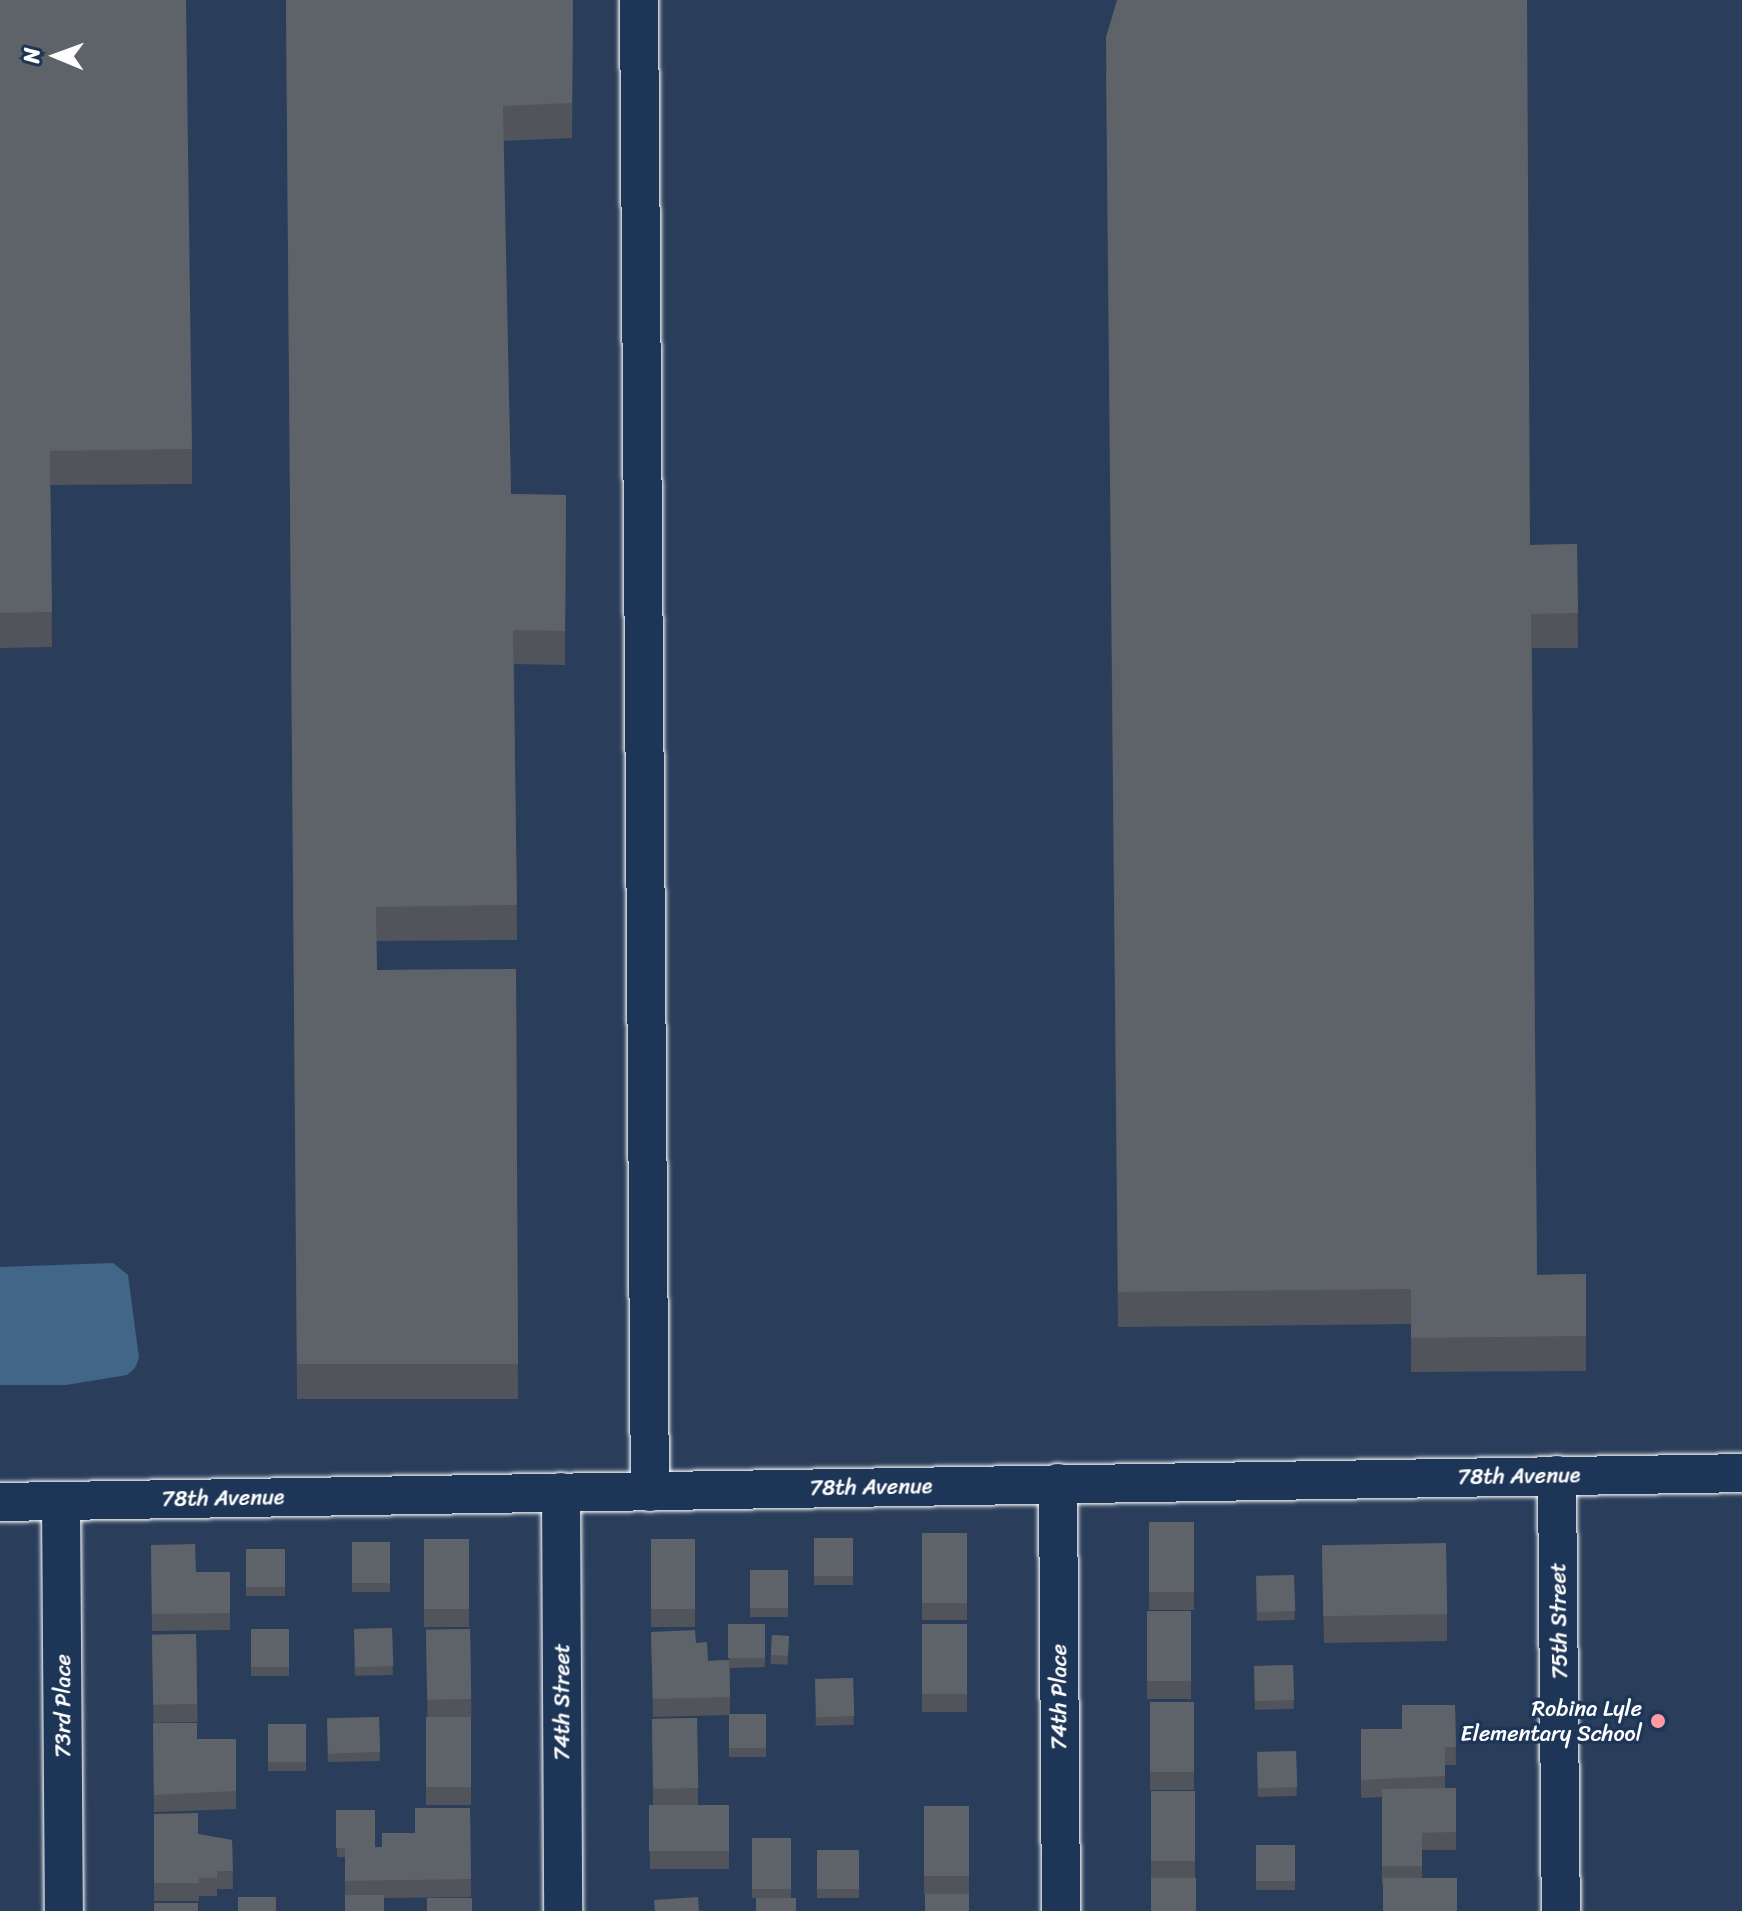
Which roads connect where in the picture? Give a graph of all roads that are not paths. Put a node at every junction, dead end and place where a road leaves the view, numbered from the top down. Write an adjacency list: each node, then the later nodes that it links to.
1 (639, 0): 6 (street)
2 (1742, 1473): 3 (street, 78th Avenue)
3 (1557, 1475): 4 (street, 78th Avenue); 12 (street, 75th Street)
4 (1058, 1483): 6 (street, 78th Avenue); 11 (street, 74th Place)
5 (561, 1492): 6 (street, 78th Avenue); 7 (street, 78th Avenue); 10 (street, 74th Street)
6 (650, 1492)
7 (61, 1501): 8 (street, 78th Avenue); 9 (street, 73rd Place)
8 (0, 1502)
9 (64, 1911)
10 (563, 1911)
11 (1061, 1911)
12 (1561, 1911)

